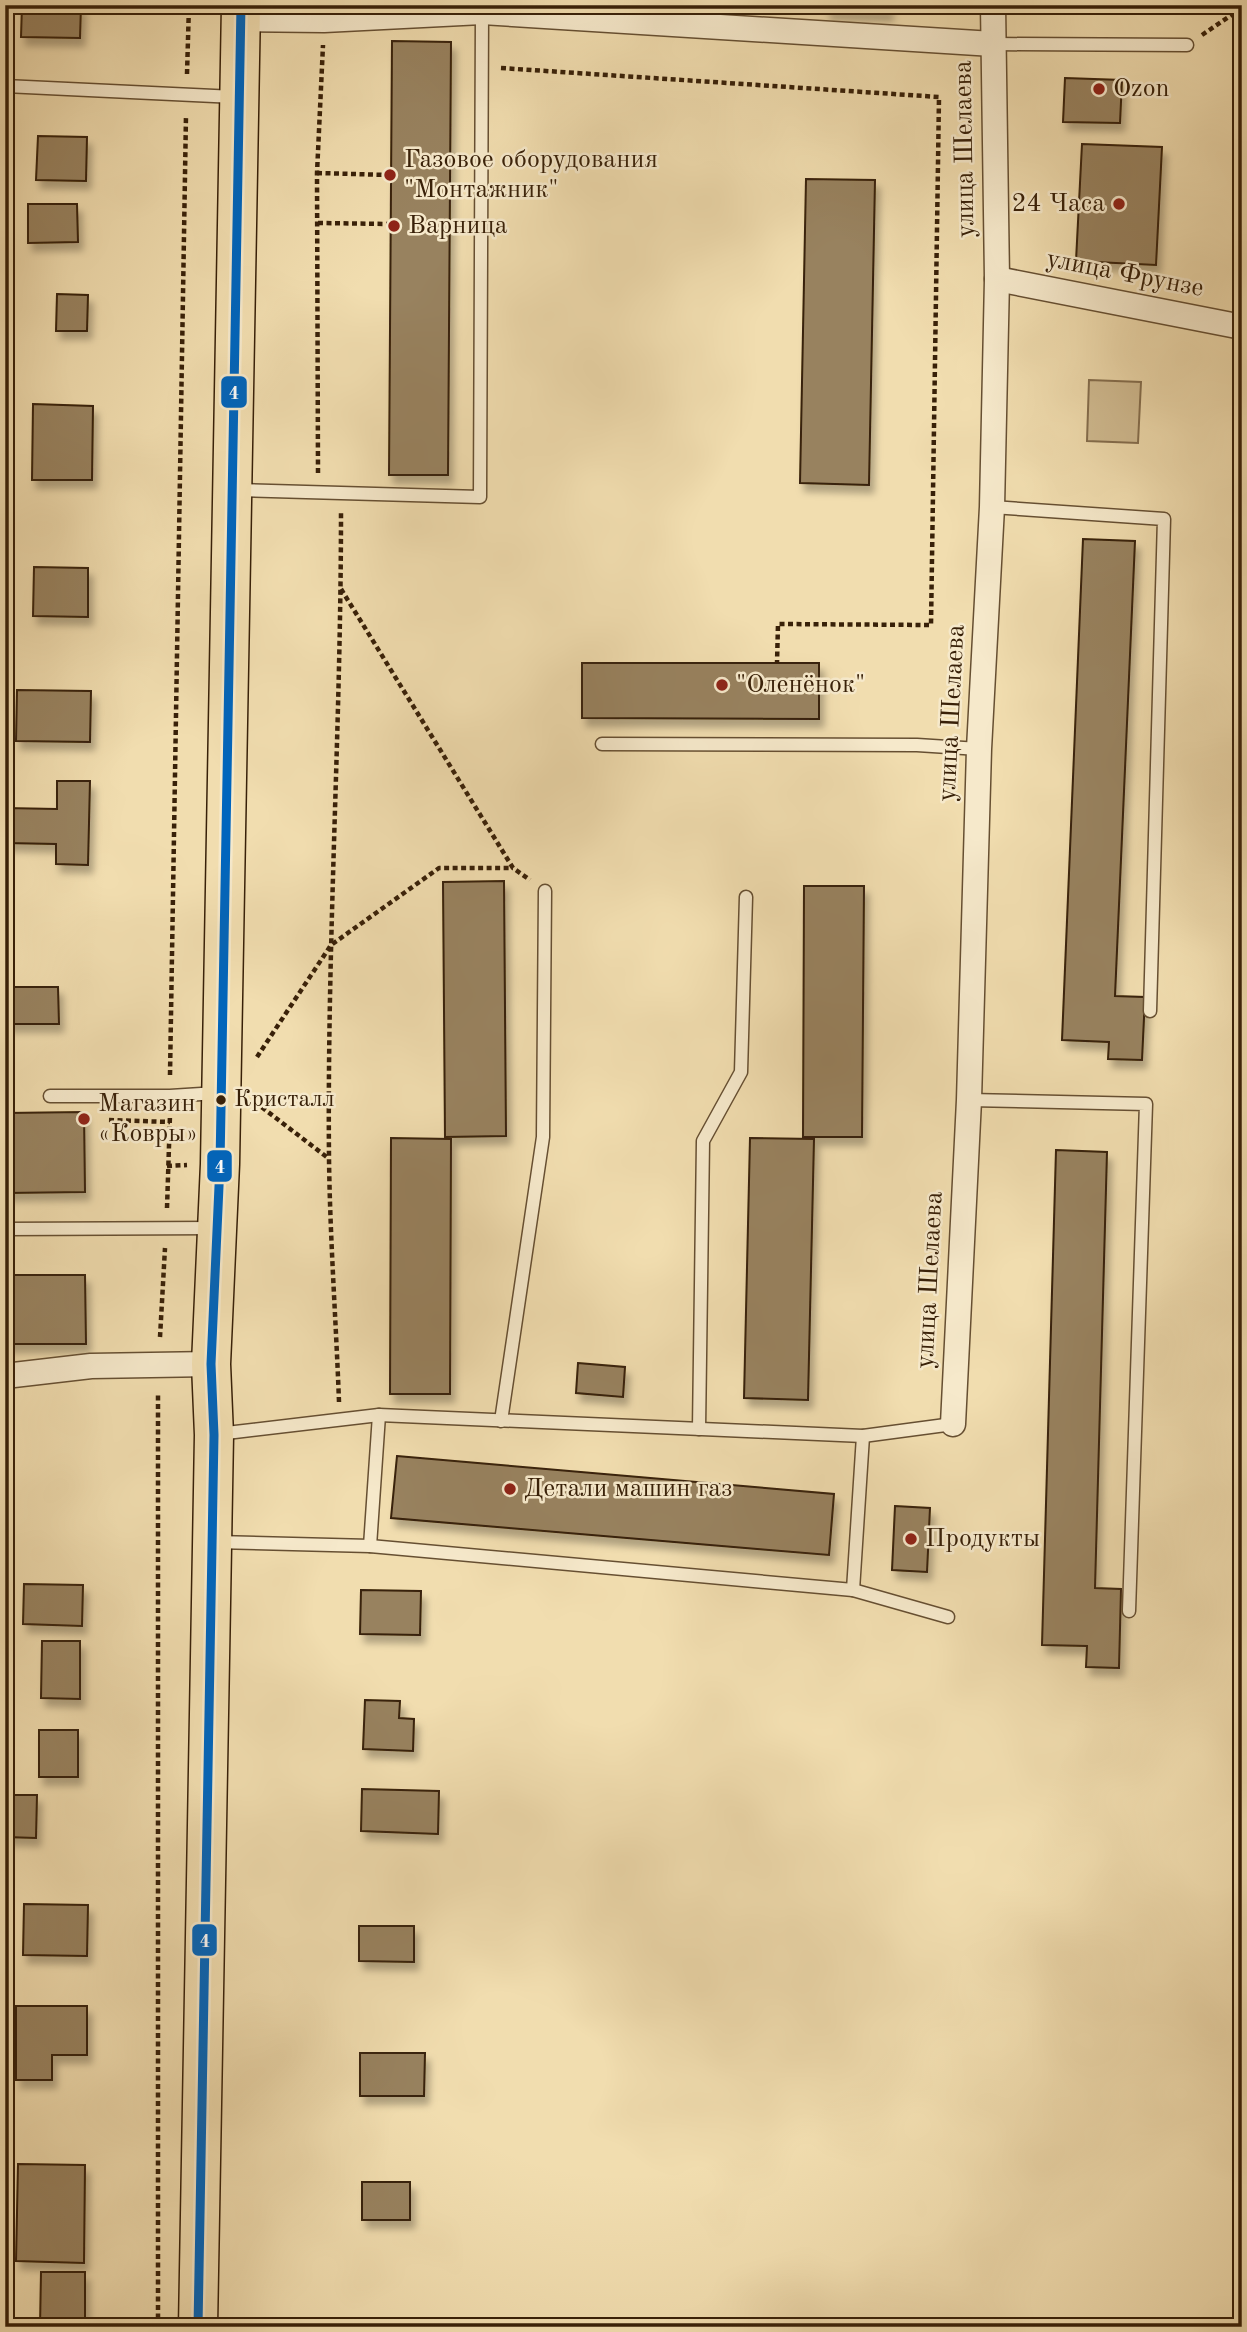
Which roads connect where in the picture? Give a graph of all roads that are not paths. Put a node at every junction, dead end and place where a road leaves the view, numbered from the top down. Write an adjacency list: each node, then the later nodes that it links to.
1 (993, 5): 5 (street, улица Шелаева)
2 (515, 10): 4 (street); 5 (street)
3 (241, 12): 4 (street); 8 (main road)
4 (482, 12): 11 (lane)
5 (993, 44): 6 (lane); 9 (street, улица Шелаева)
6 (1187, 45)
7 (5, 86): 8 (lane)
8 (239, 97): 11 (main road)
9 (997, 279): 10 (street, улица Фрунзе); 12 (street, улица Шелаева)
10 (1242, 327)
11 (231, 490): 18 (main road)
12 (992, 507): 14 (street, улица Шелаева); 17 (lane)
13 (602, 744): 14 (lane)
14 (979, 749): 20 (street, улица Шелаева)
15 (545, 891): 26 (lane)
16 (746, 897): 28 (lane)
17 (1150, 1011)
18 (221, 1093): 19 (lane); 21 (main road)
19 (50, 1096)
20 (970, 1100): 27 (street, улица Шелаева); 34 (lane)
21 (217, 1228): 22 (lane); 23 (main road)
22 (5, 1229)
23 (211, 1364): 24 (street); 29 (main road)
24 (5, 1376)
25 (379, 1415): 26 (lane); 29 (lane); 32 (lane)
26 (501, 1420): 28 (lane)
27 (953, 1424): 30 (lane)
28 (699, 1429): 30 (lane)
29 (214, 1435): 31 (main road)
30 (863, 1436): 33 (lane)
31 (212, 1542): 32 (lane); 36 (main road)
32 (370, 1546): 33 (lane)
33 (853, 1590): 35 (lane)
34 (1129, 1611)
35 (948, 1617)
36 (198, 2327)

